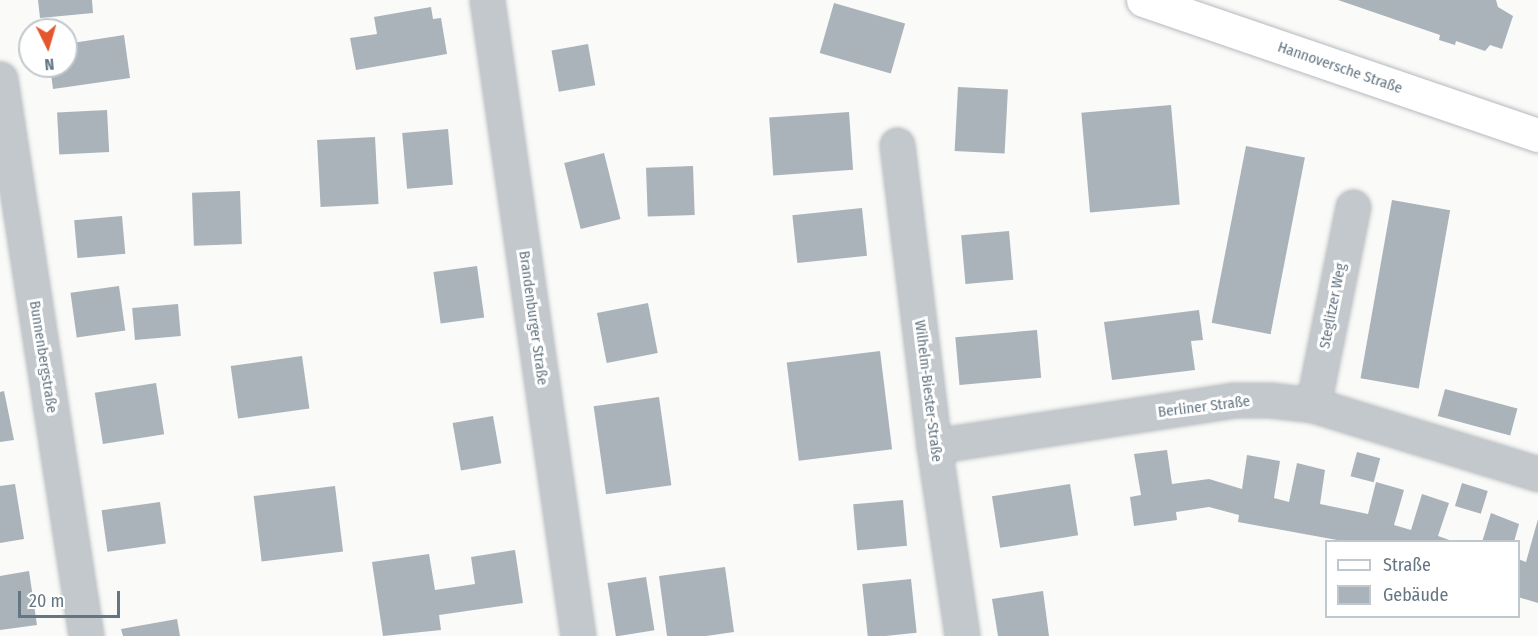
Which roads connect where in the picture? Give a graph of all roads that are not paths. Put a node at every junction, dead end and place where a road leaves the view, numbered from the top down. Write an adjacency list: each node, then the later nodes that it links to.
1 (487, 0): 11 (street, Brandenburger Straße)
2 (1143, 0): 4 (main road, Hannoversche Straße)
3 (0, 79): 10 (street, Bunnenbergstraße)
4 (1538, 135)
5 (897, 145): 8 (street, Wilhelm-Biester-Straße)
6 (1353, 207): 7 (street, Steglitzer Weg)
7 (1313, 405): 8 (street, Berliner Straße); 9 (street, Berliner Straße)
8 (934, 446): 12 (street, Wilhelm-Biester-Straße)
9 (1538, 474)
10 (86, 636)
11 (578, 636)
12 (962, 636)

